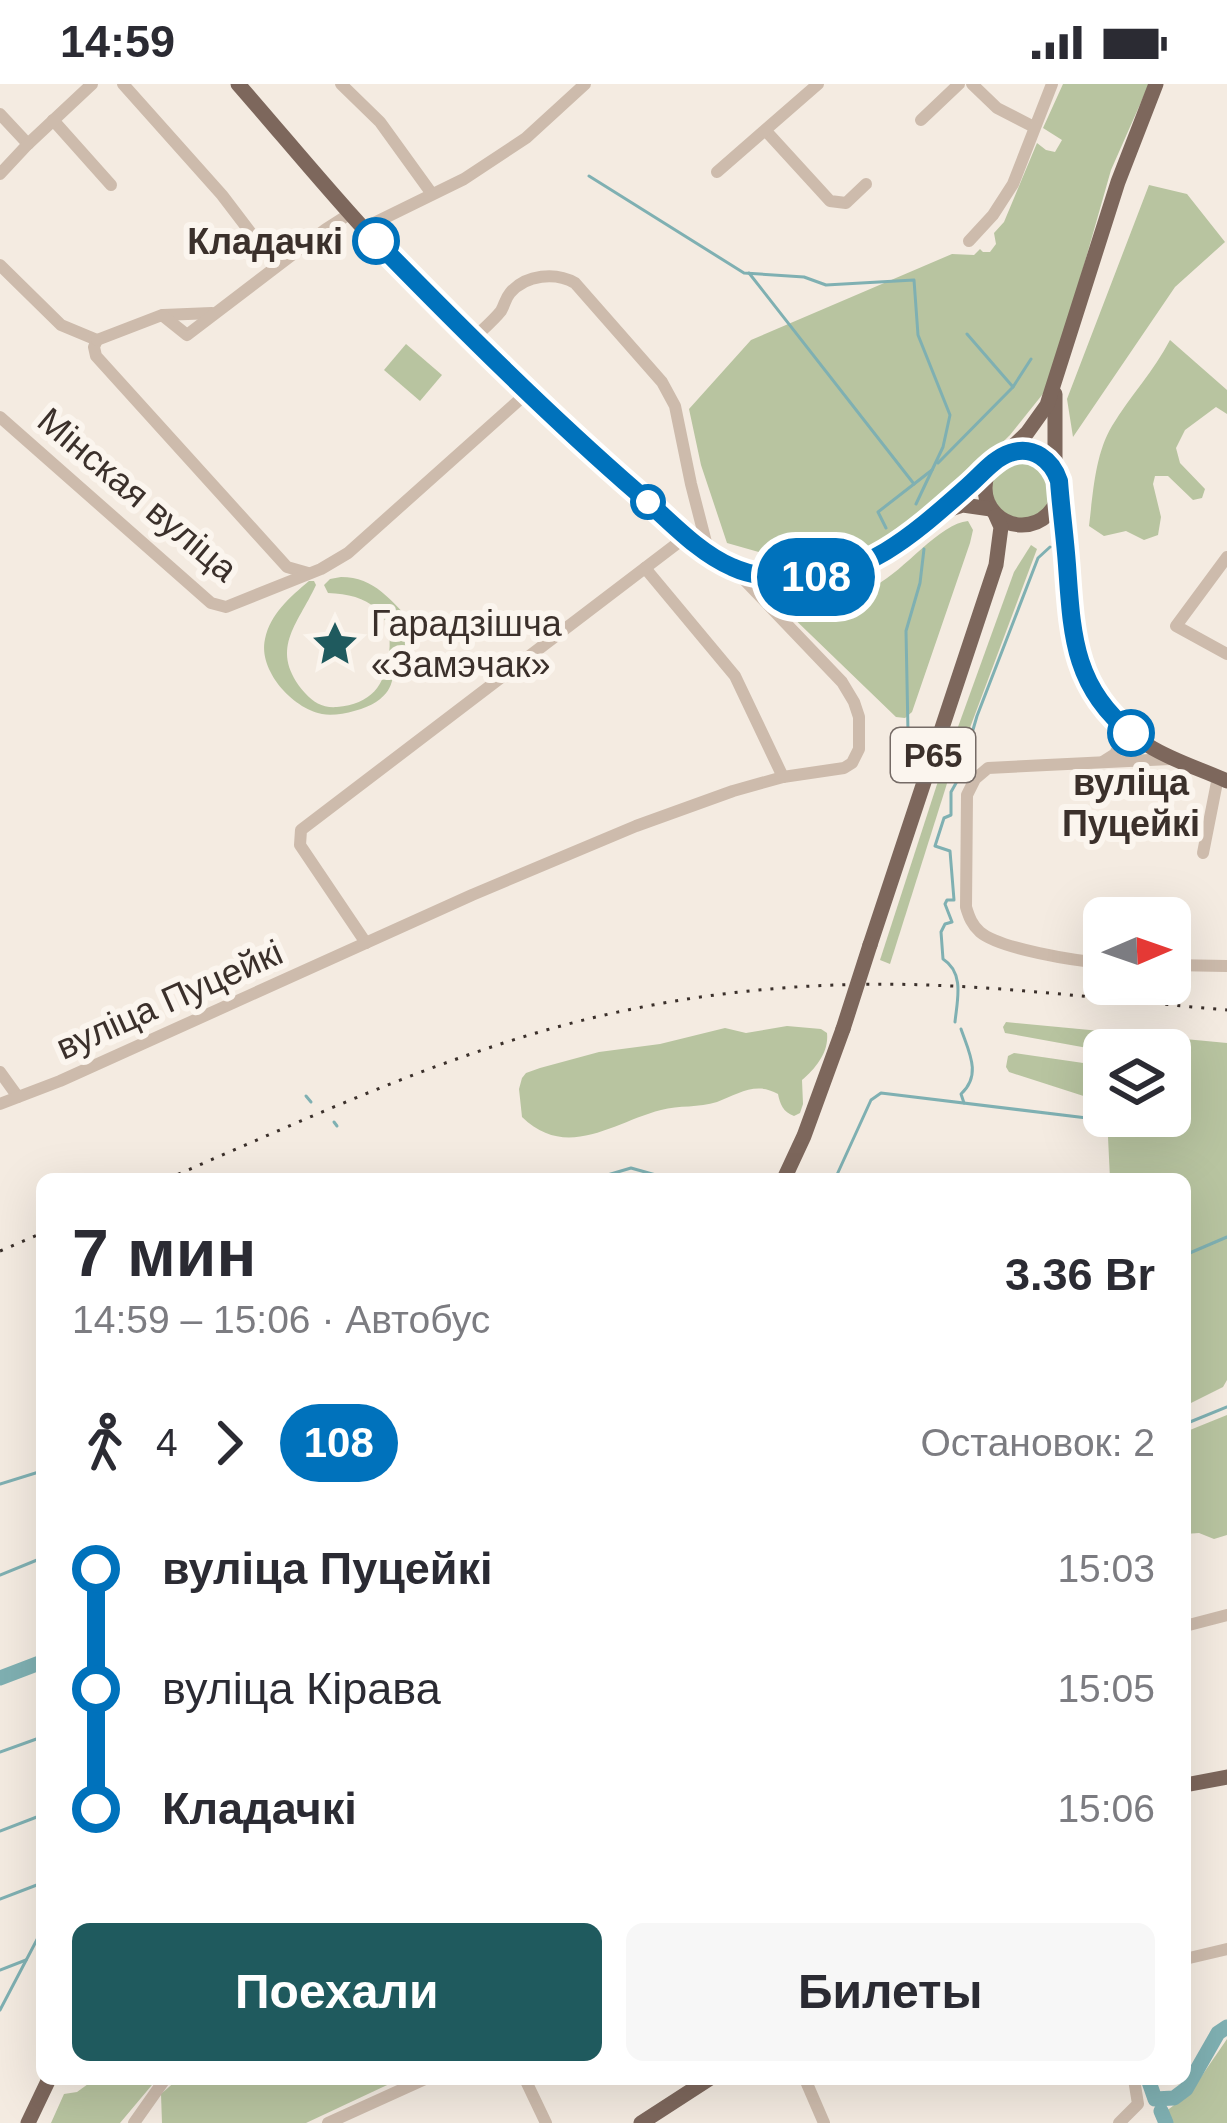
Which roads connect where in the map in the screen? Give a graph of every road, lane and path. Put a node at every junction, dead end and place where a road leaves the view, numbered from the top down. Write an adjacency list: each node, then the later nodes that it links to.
1 (92, 84): 12 (street)
2 (123, 84): 26 (street)
3 (238, 84): 22 (main road)
4 (341, 84): 21 (street)
5 (585, 84): 21 (street)
6 (818, 84): 15 (street)
7 (959, 84): 13 (street)
8 (972, 84): 14 (street)
9 (1052, 84): 14 (street)
10 (1156, 84): 31 (main road)
11 (0, 114): 16 (street)
12 (53, 120): 16 (street); 20 (street)
13 (921, 120)
14 (1034, 127): 24 (street)
15 (766, 131): 17 (street); 19 (street)
16 (28, 144): 18 (street)
17 (717, 172)
18 (0, 174)
19 (866, 184)
20 (111, 185)
21 (432, 194): 23 (street)
22 (350, 213): 23 (main road); 26 (street)
23 (364, 228): 30 (main road)
24 (969, 241)
25 (0, 266): 29 (street)
26 (276, 266): 27 (street)
27 (212, 313): 28 (street); 28 (street)
28 (162, 315): 29 (street)
29 (98, 340): 47 (street)
30 (472, 340): 32 (main road); 42 (street)
31 (1056, 379): 34 (main road); 35 (main road)
32 (527, 393): 40 (main road); 47 (street, Мінская вуліца)
33 (0, 417): 47 (street, Мінская вуліца)
34 (999, 459): 35 (main road); 37 (main road, Р65); 38 (main road)
35 (1055, 471): 36 (main road)
36 (1060, 492): 39 (main road, Р65); 41 (main road)
37 (993, 512): 38 (main road); 39 (main road); 44 (main road, Р65)
38 (937, 514): 46 (main road)
39 (1038, 521): 41 (main road); 44 (main road, Р65)
40 (687, 536): 42 (main road); 45 (street)
41 (1066, 550): 49 (main road)
42 (709, 554): 46 (main road)
43 (1227, 556): 48 (street)
44 (996, 565): 62 (main road, Р65, bridge)
45 (645, 568): 52 (street); 55 (street)
46 (732, 568): 52 (street, вуліца Пуцейкі)
47 (308, 573)
48 (1227, 654)
49 (1106, 711): 50 (main road); 51 (street)
50 (1172, 759): 51 (street); 53 (main road)
51 (1103, 761): 56 (street)
52 (784, 777): 55 (street, вуліца Пуцейкі)
53 (1222, 779): 54 (street)
54 (1203, 853)
55 (366, 943): 60 (street, вуліца Пуцейкі)
56 (1083, 961)
57 (1191, 965): 58 (street)
58 (1227, 966)
59 (0, 1072): 60 (street)
60 (18, 1097): 61 (street, вуліца Пуцейкі)
61 (0, 1104)
62 (787, 1173)
63 (1227, 1615): 64 (street)
64 (1191, 1624)
65 (1227, 1777): 66 (main road)
66 (1191, 1784)
67 (1227, 1949): 68 (street)
68 (1191, 1958)
69 (46, 2085): 77 (main road)
70 (162, 2085): 78 (street)
71 (412, 2085): 79 (street)
72 (528, 2085): 80 (street)
73 (700, 2085): 81 (main road)
74 (808, 2085): 82 (street)
75 (1133, 2085): 76 (street)
76 (1130, 2116)
77 (28, 2123)
78 (134, 2123)
79 (328, 2123)
80 (546, 2123)
81 (640, 2123)
82 (824, 2123)

